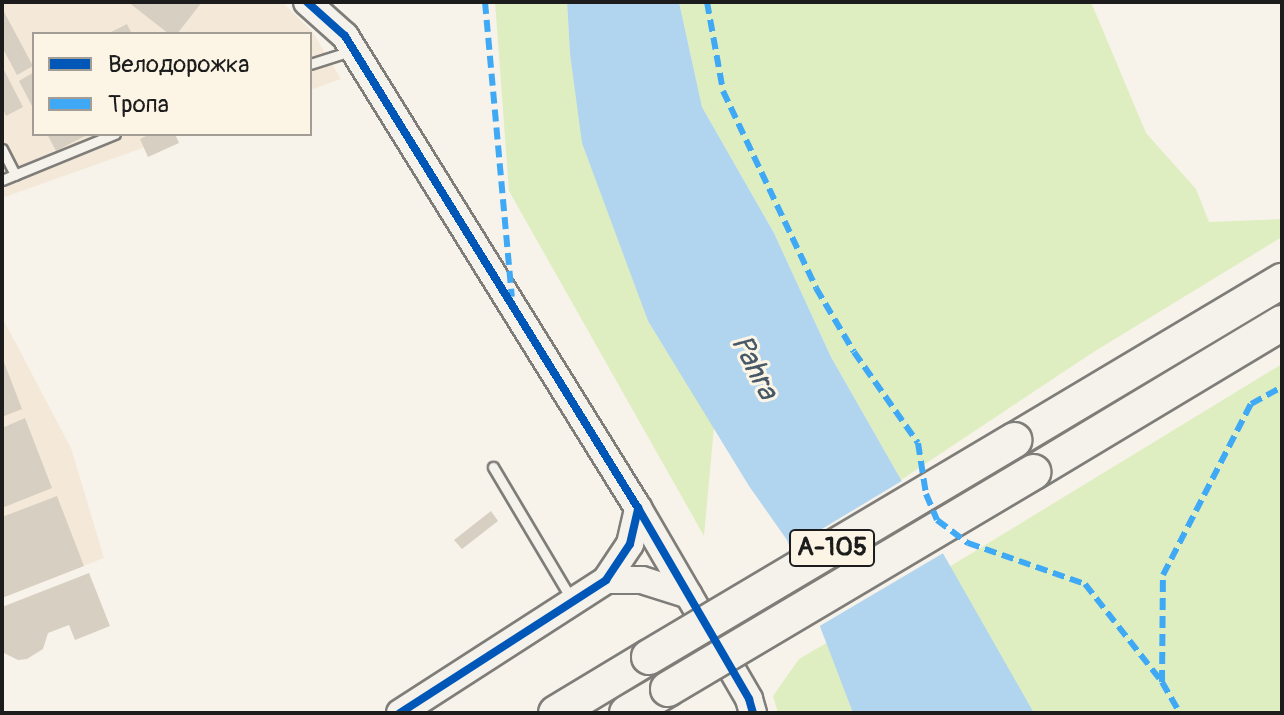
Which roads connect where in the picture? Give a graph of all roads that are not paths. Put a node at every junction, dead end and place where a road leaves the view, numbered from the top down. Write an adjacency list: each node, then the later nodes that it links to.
1 (307, 2): 2 (street)
2 (354, 50): 3 (lane); 11 (street)
3 (312, 63)
4 (110, 136): 6 (lane)
5 (2, 149): 6 (lane)
6 (15, 175): 7 (lane)
7 (2, 180)
8 (1282, 281): 16 (highway, А-105, bridge)
9 (1282, 323): 17 (highway, А-105, bridge)
10 (493, 467): 14 (lane)
11 (638, 508): 12 (street); 13 (street)
12 (606, 580): 13 (street); 14 (street)
13 (689, 595): 18 (street)
14 (574, 603): 15 (street)
15 (400, 713)
16 (556, 713)
17 (627, 713)
18 (753, 713)

